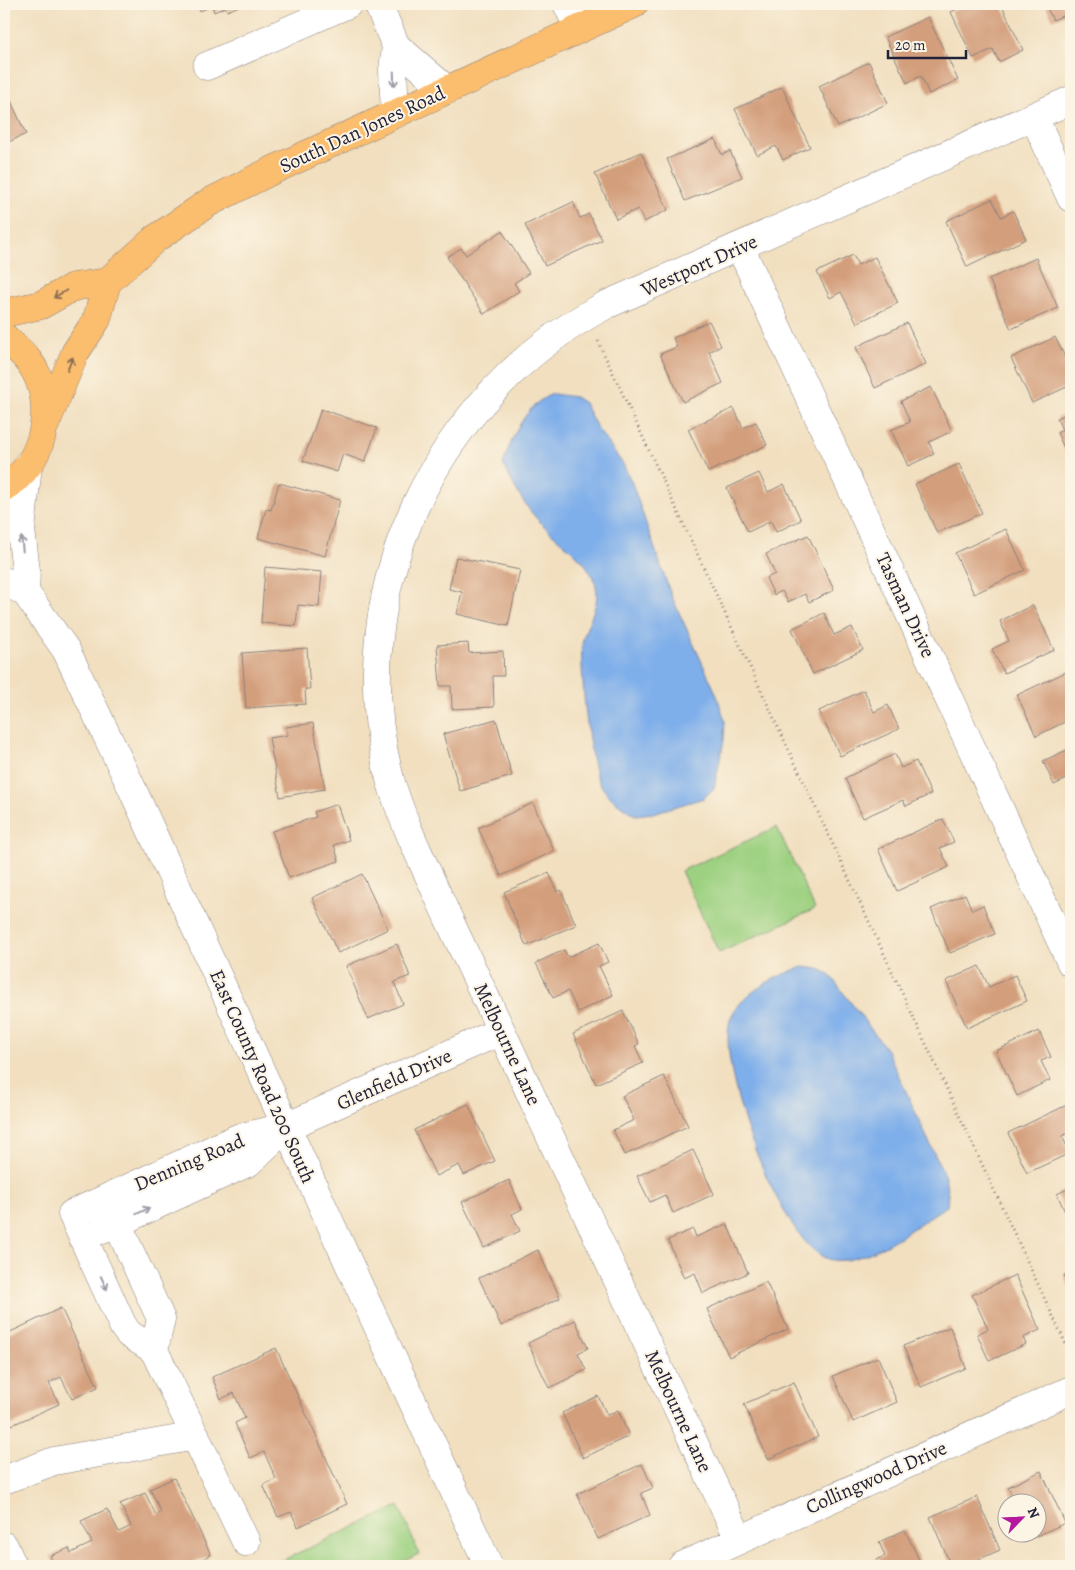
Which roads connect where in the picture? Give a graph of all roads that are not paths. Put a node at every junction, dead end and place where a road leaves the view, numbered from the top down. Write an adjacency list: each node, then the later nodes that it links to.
1 (348, 4): 7 (street)
2 (378, 4): 6 (street)
3 (568, 4): 5 (street)
4 (634, 4): 5 (main road, South Dan Jones Road)
5 (578, 29): 8 (main road, South Dan Jones Road)
6 (396, 46): 8 (street); 10 (street, one-way to 10)
7 (207, 66)
8 (447, 90): 10 (main road, South Dan Jones Road)
9 (1071, 100): 11 (street, Westport Drive)
10 (395, 114): 14 (main road, South Dan Jones Road)
11 (1034, 117): 12 (street); 13 (street, Westport Drive)
12 (1071, 198)
13 (740, 247): 20 (street, Westport Drive); 22 (street, Tasman Drive)
14 (107, 282): 15 (main road, one-way to 15); 17 (main road, one-way to 14)
15 (4, 313)
16 (4, 338): 17 (main road)
17 (45, 425): 18 (main road)
18 (28, 464): 19 (main road); 21 (street, East County Road 200 South, one-way to 18)
19 (4, 487)
20 (407, 528): 23 (street, Melbourne Lane)
21 (14, 586): 24 (street, East County Road 200 South)
22 (1071, 963)
23 (501, 1031): 24 (street, Glenfield Drive); 32 (street, Melbourne Lane)
24 (286, 1128): 25 (street, Denning Road); 26 (street, Denning Road, one-way to 24); 36 (street, East County Road 200 South)
25 (106, 1199): 26 (street); 27 (street, Denning Road)
26 (118, 1223): 27 (street, Denning Road); 28 (street)
27 (83, 1239): 28 (street, Denning Road, one-way to 28)
28 (154, 1350): 30 (street)
29 (1071, 1390): 32 (street, Collingwood Drive)
30 (196, 1436): 31 (street); 33 (street)
31 (4, 1480)
32 (739, 1539): 37 (street, Collingwood Drive)
33 (246, 1542)
34 (4, 1546): 35 (street)
35 (13, 1566)
36 (490, 1566)
37 (682, 1566)

